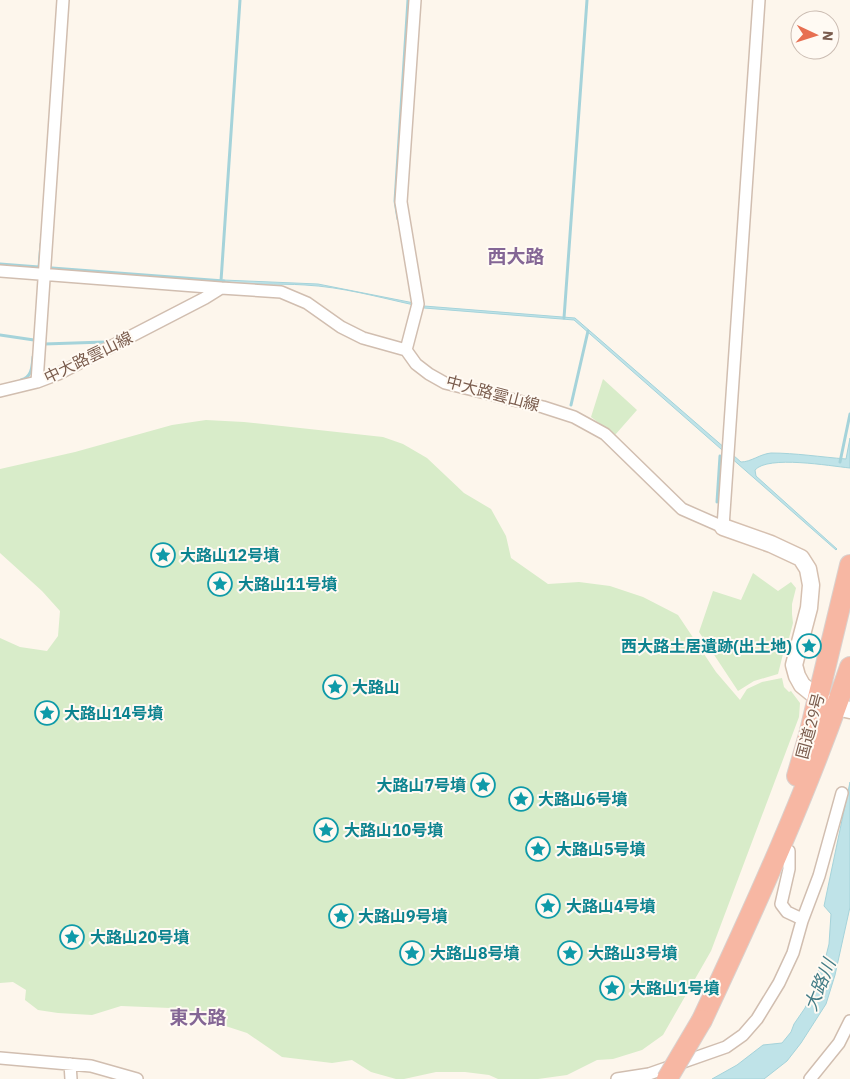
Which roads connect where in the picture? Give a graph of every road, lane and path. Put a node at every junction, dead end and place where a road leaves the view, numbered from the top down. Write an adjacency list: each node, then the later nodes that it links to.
1 (63, 0): 5 (street)
2 (415, 0): 7 (street)
3 (759, 0): 10 (street)
4 (0, 271): 5 (street)
5 (45, 275): 6 (street); 8 (street)
6 (221, 288): 7 (street); 8 (street, 中大路雲山線)
7 (406, 350): 10 (street, 中大路雲山線)
8 (37, 382): 9 (street, 中大路雲山線)
9 (0, 391)
10 (723, 527): 14 (street, 中大路雲山線)
11 (850, 565): 14 (highway, 国道29号)
12 (850, 667): 15 (highway, 国道29号)
13 (850, 691): 15 (street)
14 (818, 698): 15 (street, 中大路雲山線); 18 (highway, 国道29号)
15 (843, 708): 18 (highway, 国道29号)
16 (842, 793): 19 (street)
17 (788, 851): 19 (street)
18 (762, 885): 26 (highway, 国道29号, bridge)
19 (802, 919): 25 (street)
20 (850, 1020): 27 (street)
21 (0, 1058): 22 (street)
22 (70, 1064): 23 (street); 24 (street)
23 (71, 1079)
24 (137, 1079)
25 (616, 1079)
26 (667, 1079)
27 (810, 1079)

